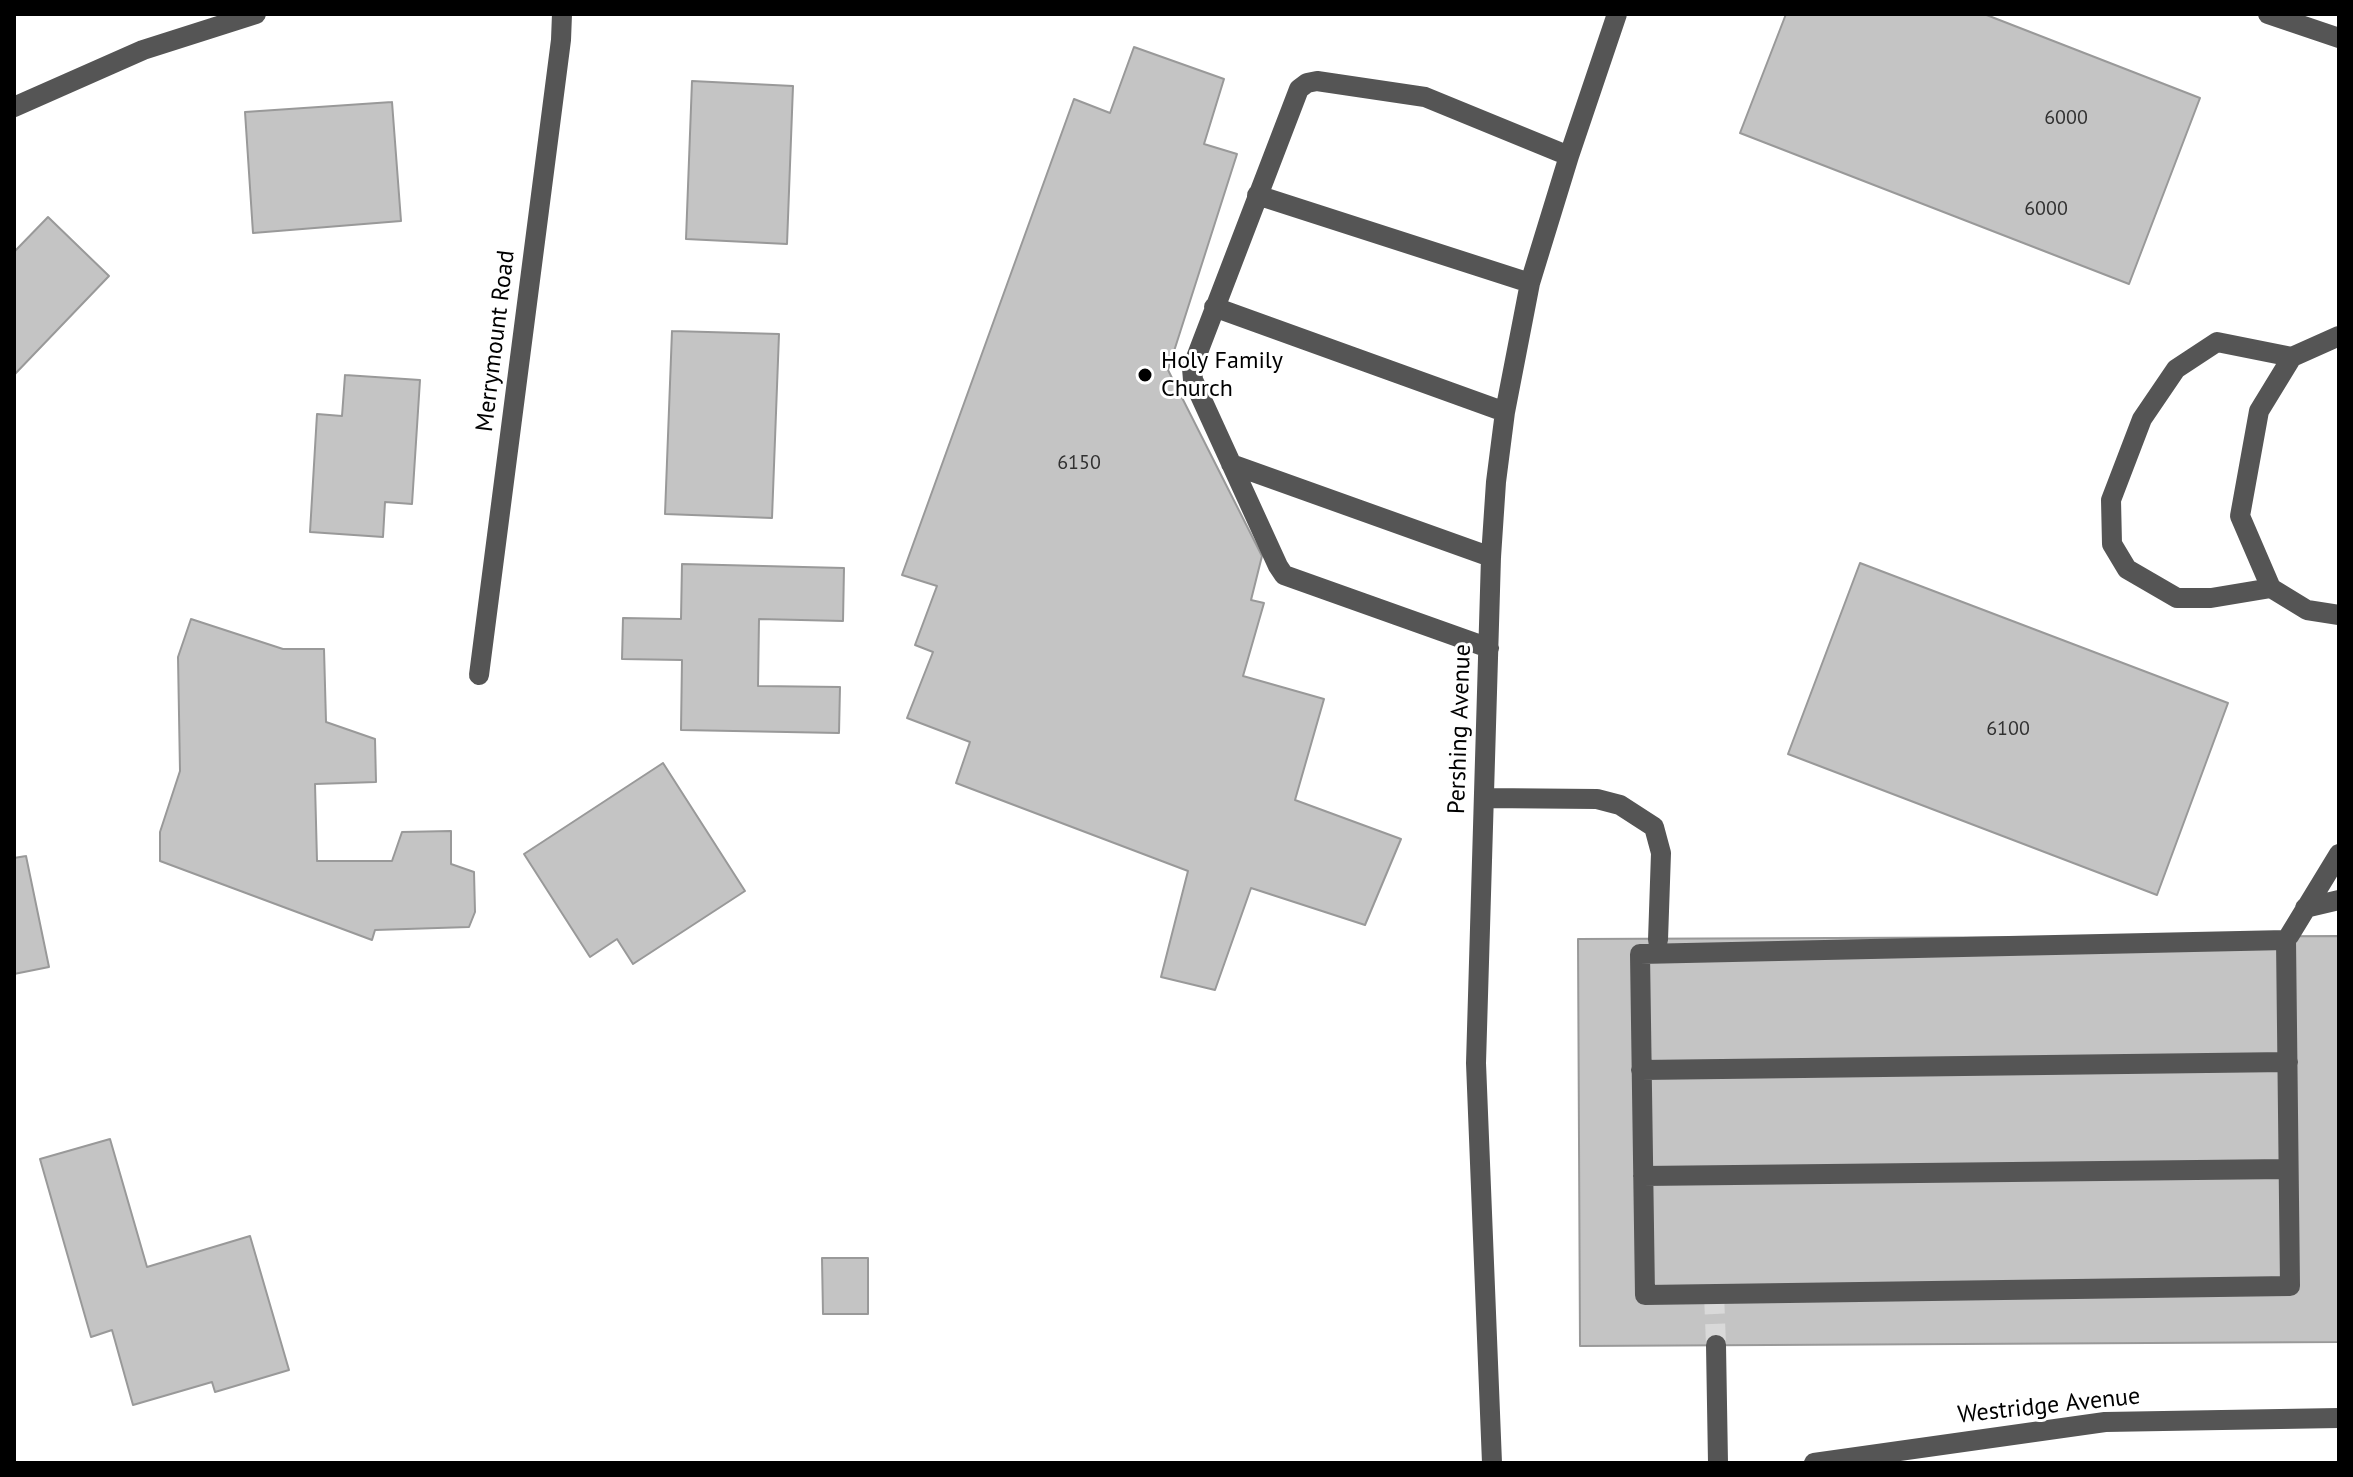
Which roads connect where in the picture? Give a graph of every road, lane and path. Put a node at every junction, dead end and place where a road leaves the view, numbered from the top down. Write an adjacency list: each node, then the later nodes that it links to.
1 (256, 14): 6 (street)
2 (562, 14): 19 (street, Merrymount Road)
3 (1617, 14): 7 (street, Pershing Avenue)
4 (2268, 14): 5 (street)
5 (2339, 38)
6 (14, 107)
7 (1569, 156): 8 (street); 9 (street, Pershing Avenue)
8 (1257, 195): 9 (street); 10 (street)
9 (1530, 283): 13 (street, Pershing Avenue)
10 (1214, 307): 13 (street); 14 (street)
11 (2339, 336): 12 (street)
12 (2292, 357): 16 (street); 16 (street)
13 (1505, 412): 15 (street, Pershing Avenue)
14 (1231, 464): 15 (street); 18 (street)
15 (1491, 557): 18 (street, Pershing Avenue)
16 (2271, 588): 17 (street)
17 (2339, 615)
18 (1489, 648): 20 (street, Pershing Avenue)
19 (479, 675)
20 (1484, 798): 25 (street); 32 (street, Pershing Avenue)
21 (2339, 854): 23 (street)
22 (2339, 900): 23 (street)
23 (2305, 908): 24 (street)
24 (2289, 936)
25 (1658, 940)
26 (2288, 1062): 27 (street); 27 (street); 28 (street)
27 (1641, 1070): 29 (street)
28 (2288, 1169): 29 (street); 29 (street)
29 (1643, 1176)
30 (1716, 1345): 33 (street)
31 (2339, 1418): 34 (street, Westridge Avenue)
32 (1492, 1463)
33 (1718, 1463)
34 (1814, 1463)

